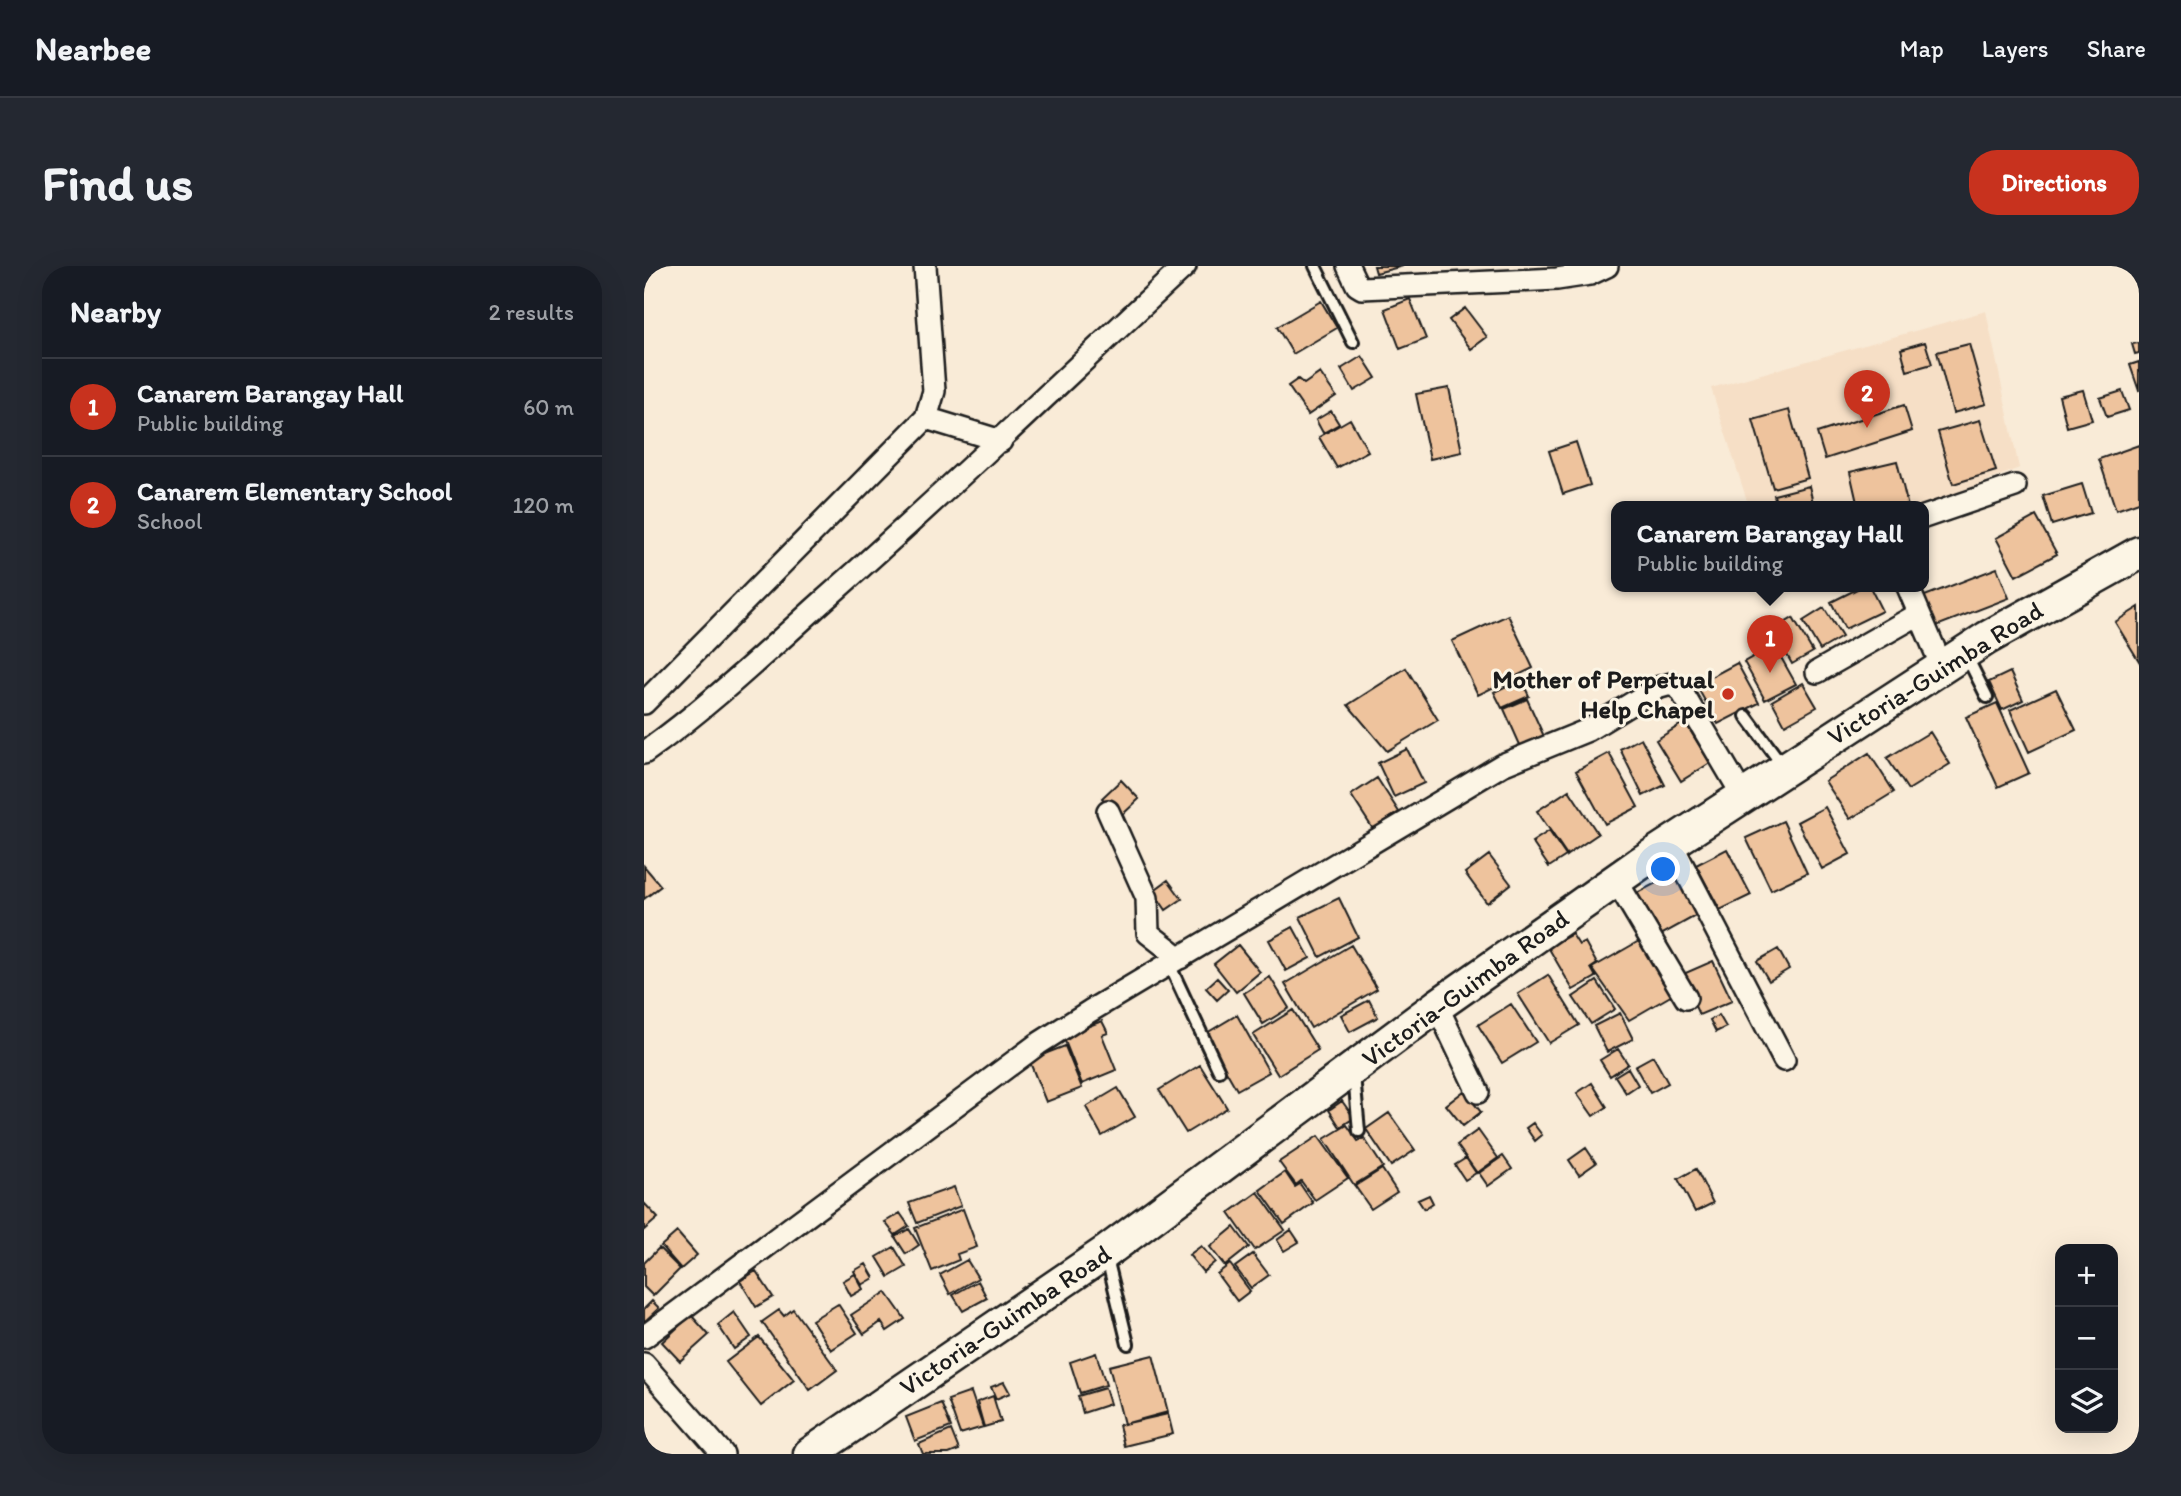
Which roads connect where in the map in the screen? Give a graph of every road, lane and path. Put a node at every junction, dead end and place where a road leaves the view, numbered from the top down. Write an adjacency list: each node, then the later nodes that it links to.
1 (925, 266): 7 (street)
2 (1185, 266): 8 (street)
3 (1315, 266): 6 (lane)
4 (1348, 266): 5 (street)
5 (1607, 266)
6 (1353, 342)
7 (926, 418): 8 (street); 17 (street)
8 (1002, 440): 19 (street)
9 (2015, 486): 10 (street)
10 (1929, 515)
11 (2139, 552): 14 (main road, Victoria-Guimba Road)
12 (1910, 592): 13 (street)
13 (1919, 614): 14 (street); 15 (street)
14 (1953, 660): 16 (lane); 20 (main road, Victoria-Guimba Road)
15 (1817, 672)
16 (1987, 697)
17 (644, 703)
18 (1746, 716): 20 (lane)
19 (644, 753)
20 (1784, 768): 21 (main road, Victoria-Guimba Road)
21 (1742, 796): 23 (main road, Victoria-Guimba Road); 25 (street)
22 (1108, 811): 25 (street)
23 (1671, 843): 24 (main road, Victoria-Guimba Road); 28 (street)
24 (1616, 880): 26 (street); 27 (main road, Victoria-Guimba Road)
25 (1175, 961): 30 (lane); 34 (street)
26 (1686, 998)
27 (1437, 1006): 29 (main road, Victoria-Guimba Road); 31 (street)
28 (1784, 1059)
29 (1353, 1069): 32 (lane); 33 (main road, Victoria-Guimba Road)
30 (1219, 1071)
31 (1478, 1092)
32 (1359, 1131)
33 (1106, 1252): 35 (lane); 38 (main road, Victoria-Guimba Road)
34 (644, 1337)
35 (1128, 1344)
36 (644, 1364): 37 (street)
37 (723, 1454)
38 (810, 1454)

